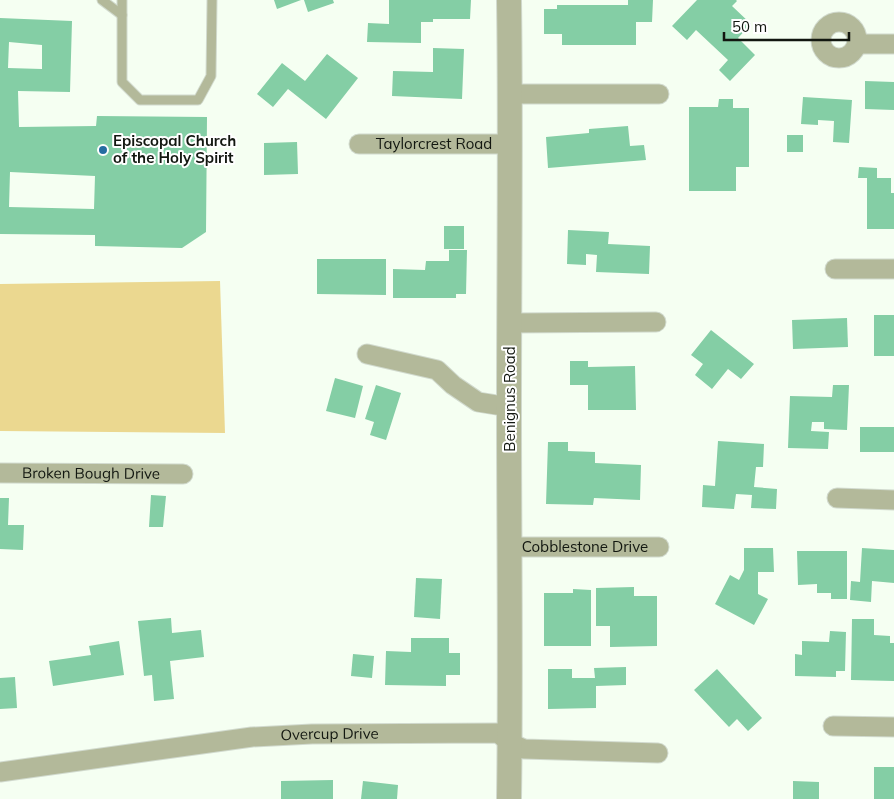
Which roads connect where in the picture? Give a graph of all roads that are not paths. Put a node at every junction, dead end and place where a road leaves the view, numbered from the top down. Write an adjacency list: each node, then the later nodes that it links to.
1 (102, 0): 5 (lane)
2 (122, 0): 5 (lane)
3 (212, 0): 5 (lane)
4 (509, 0): 8 (street, Benignus Road)
5 (122, 15)
6 (857, 44): 7 (street)
7 (894, 44)
8 (510, 94): 9 (street); 11 (street, Benignus Road)
9 (659, 94)
10 (359, 144): 11 (street, Taylorcrest Road)
11 (509, 144): 15 (street, Benignus Road)
12 (894, 269): 13 (street)
13 (835, 270)
14 (656, 322): 15 (street)
15 (510, 323): 17 (street, Benignus Road)
16 (367, 354): 17 (street)
17 (509, 407): 22 (street, Benignus Road)
18 (0, 473): 19 (street, Broken Bough Drive)
19 (183, 474)
20 (838, 498): 21 (street)
21 (894, 500)
22 (510, 547): 23 (street, Cobblestone Drive); 26 (street, Benignus Road)
23 (660, 547)
24 (833, 726): 25 (street)
25 (894, 726)
26 (510, 743): 27 (street, Overcup Drive); 28 (street, Overcup Drive); 29 (street, Benignus Road)
27 (658, 753)
28 (0, 772)
29 (509, 799)

